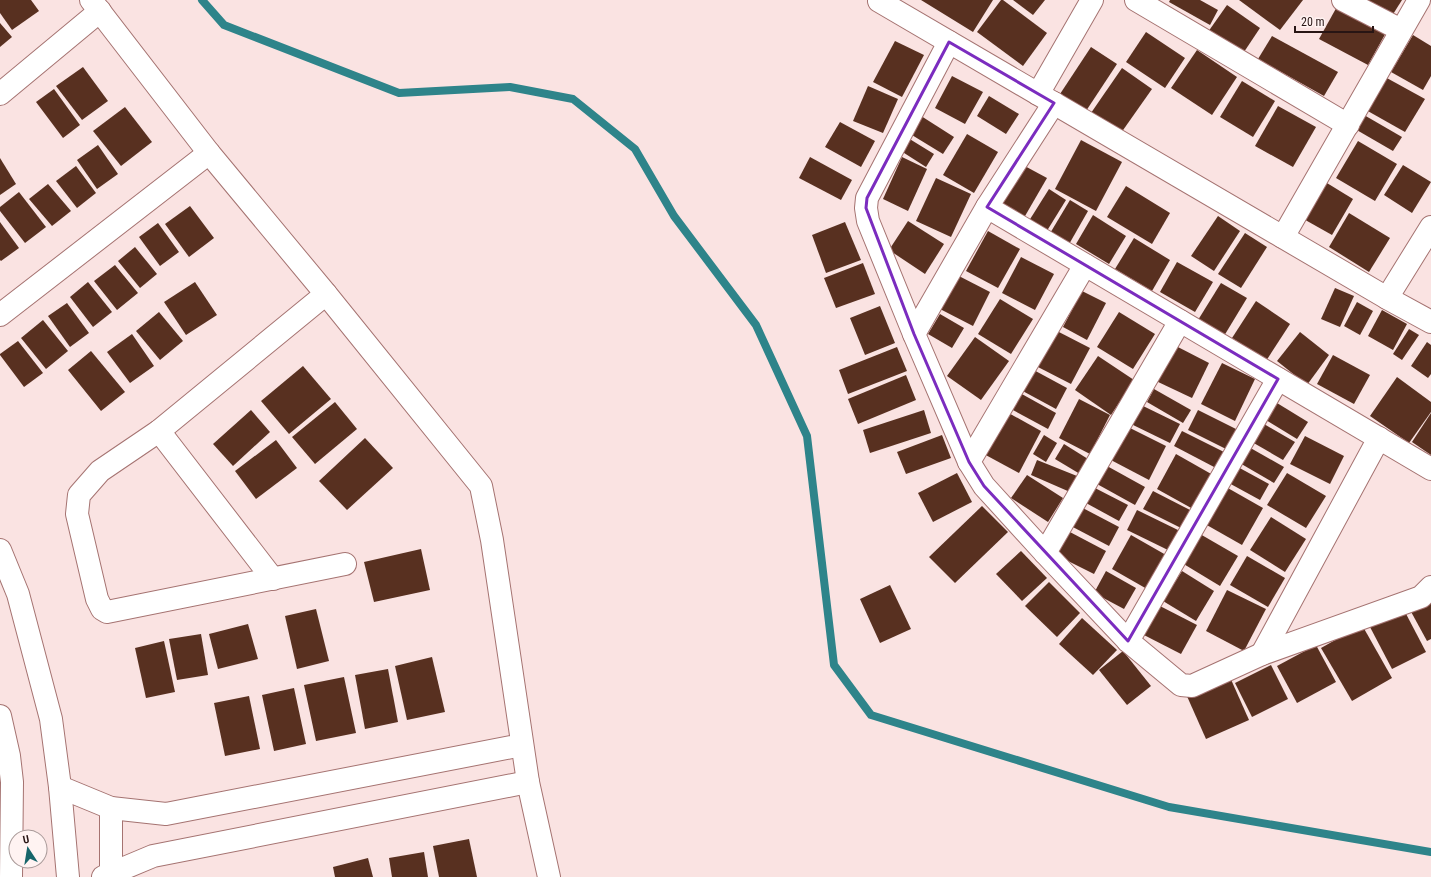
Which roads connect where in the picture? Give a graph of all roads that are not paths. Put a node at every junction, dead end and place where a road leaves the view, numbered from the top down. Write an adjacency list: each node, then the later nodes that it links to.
1 (1092, 0): 10 (street)
2 (1136, 0): 11 (street)
3 (1343, 0): 7 (street)
4 (1419, 0): 7 (street)
5 (879, 1): 8 (street)
6 (96, 6): 9 (street); 12 (street)
7 (1402, 30): 11 (street)
8 (949, 42): 10 (street); 22 (street)
9 (0, 94)
10 (1046, 98): 13 (street); 15 (street)
11 (1348, 125): 15 (street)
12 (209, 153): 17 (street); 19 (street)
13 (987, 207): 16 (street); 22 (street)
14 (1431, 227): 18 (street)
15 (1283, 237): 18 (street)
16 (1086, 265): 20 (street); 26 (street)
17 (326, 294): 24 (street); 36 (street)
18 (1387, 298): 21 (street)
19 (0, 315)
20 (1180, 321): 23 (street); 29 (street)
21 (1431, 322)
22 (914, 334): 26 (street)
23 (1278, 379): 25 (street); 33 (street)
24 (158, 431): 31 (street); 31 (street)
25 (1379, 438): 27 (street); 34 (street)
26 (969, 462): 29 (street)
27 (1431, 469)
28 (0, 550): 39 (street)
29 (1046, 553): 33 (street)
30 (345, 564): 31 (street)
31 (274, 579)
32 (1431, 587): 34 (street)
33 (1128, 641): 34 (street)
34 (1262, 654)
35 (0, 716): 37 (street)
36 (522, 745): 38 (street); 40 (street)
37 (4, 755): 42 (street)
38 (528, 782): 41 (street); 44 (street)
39 (60, 787): 40 (street); 43 (street)
40 (111, 808): 41 (street)
41 (107, 875)
42 (11, 877)
43 (68, 877)
44 (549, 877)

